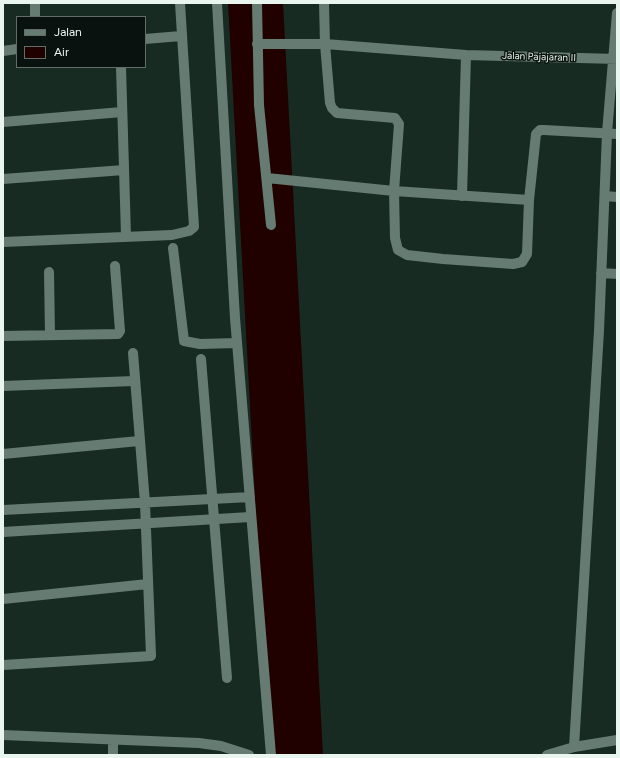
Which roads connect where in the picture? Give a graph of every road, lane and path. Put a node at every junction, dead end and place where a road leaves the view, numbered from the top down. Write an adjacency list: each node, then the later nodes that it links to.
1 (35, 3): 7 (street)
2 (180, 3): 8 (street)
3 (217, 3): 38 (street)
4 (257, 3): 10 (street)
5 (324, 3): 11 (street)
6 (617, 13): 15 (street)
7 (35, 16)
8 (181, 36): 9 (street); 29 (street)
9 (146, 39)
10 (257, 44): 11 (street, Jalan Pajajaran II); 21 (street)
11 (325, 44): 14 (street, Jalan Pajajaran II); 23 (street)
12 (3, 50): 13 (street)
13 (16, 50)
14 (466, 55): 15 (street, Jalan Pajajaran II); 24 (street)
15 (615, 59): 19 (street)
16 (121, 68): 17 (street)
17 (122, 112): 18 (street); 20 (street)
18 (3, 122)
19 (612, 134): 25 (street); 27 (street)
20 (124, 170): 22 (street); 29 (street)
21 (267, 178): 23 (street); 28 (street)
22 (3, 179)
23 (394, 191): 24 (street); 27 (street)
24 (462, 196): 27 (street)
25 (605, 196): 26 (street); 34 (street)
26 (617, 198)
27 (529, 200)
28 (271, 225)
29 (126, 236): 30 (street)
30 (3, 242)
31 (173, 248): 38 (street)
32 (115, 266): 37 (street)
33 (49, 272): 37 (street)
34 (601, 273): 35 (street); 60 (street)
35 (617, 274)
36 (3, 336): 37 (street)
37 (50, 336)
38 (237, 343): 45 (street)
39 (133, 353): 41 (street)
40 (201, 359): 46 (street)
41 (134, 381): 42 (street); 43 (street)
42 (3, 386)
43 (139, 441): 44 (street); 47 (street)
44 (3, 454)
45 (250, 497): 46 (street); 49 (street)
46 (212, 499): 47 (street); 50 (street)
47 (145, 503): 48 (street); 51 (street)
48 (3, 510)
49 (250, 517): 50 (street); 63 (street)
50 (214, 520): 51 (street); 56 (street)
51 (145, 524): 52 (street); 53 (street)
52 (3, 532)
53 (148, 584): 54 (street); 55 (street)
54 (3, 599)
55 (3, 665)
56 (227, 678)
57 (3, 735): 58 (street)
58 (114, 740): 61 (street); 62 (street)
59 (617, 740): 60 (street)
60 (574, 747): 64 (street)
61 (113, 755)
62 (249, 755)
63 (271, 755)
64 (547, 755)

